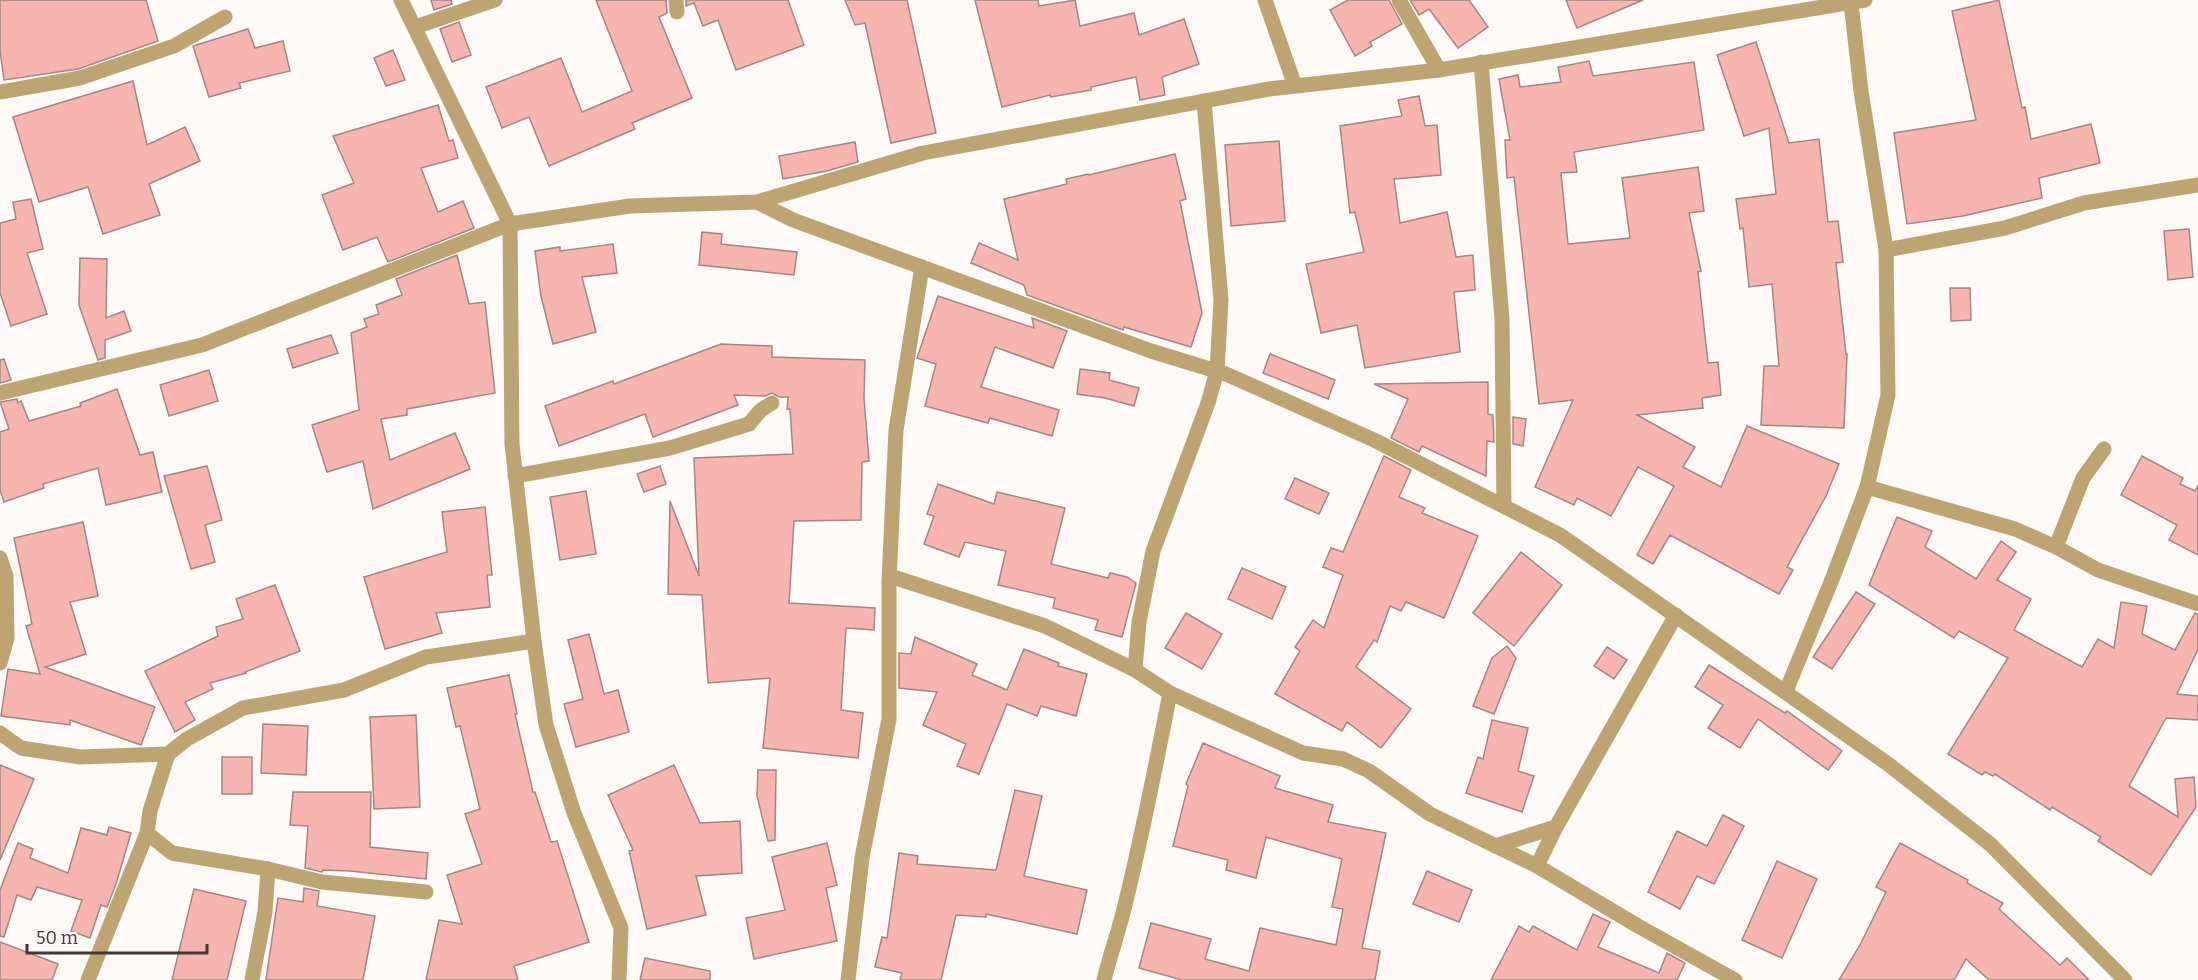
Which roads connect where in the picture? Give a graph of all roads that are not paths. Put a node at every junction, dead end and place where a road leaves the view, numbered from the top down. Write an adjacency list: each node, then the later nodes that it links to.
1 (401, 0): 7 (street)
2 (495, 0): 7 (street)
3 (1265, 0): 10 (street)
4 (1399, 0): 9 (street)
5 (1858, 2): 8 (street); 16 (street)
6 (225, 17): 11 (street)
7 (415, 27): 15 (street)
8 (1481, 62): 9 (street); 24 (street)
9 (1439, 70): 10 (street)
10 (1295, 86): 12 (street)
11 (0, 92)
12 (1204, 101): 14 (street); 18 (street)
13 (2198, 184): 16 (street)
14 (757, 202): 15 (street); 17 (street)
15 (510, 224): 19 (street); 22 (street)
16 (1886, 250): 23 (street)
17 (922, 267): 18 (street); 27 (street)
18 (1217, 371): 24 (street); 32 (street)
19 (0, 393)
20 (772, 403): 22 (street)
21 (2104, 449): 25 (street)
22 (515, 476): 30 (street)
23 (1867, 487): 25 (street); 33 (street)
24 (1504, 506): 29 (street)
25 (2056, 547): 28 (street)
26 (0, 558): 31 (street)
27 (890, 576): 32 (street); 47 (street)
28 (2198, 603)
29 (1676, 615): 33 (street); 37 (street)
30 (534, 641): 36 (street); 46 (street)
31 (0, 663)
32 (1135, 670): 34 (street)
33 (1786, 691): 49 (street)
34 (1170, 693): 39 (street); 43 (street)
35 (0, 733): 36 (street)
36 (168, 754): 38 (street)
37 (1556, 827): 39 (street); 40 (street)
38 (147, 833): 41 (street); 44 (street)
39 (1495, 846): 40 (street)
40 (1537, 866): 48 (street)
41 (268, 869): 42 (street); 45 (street)
42 (426, 892)
43 (1106, 979)
44 (88, 980)
45 (252, 980)
46 (620, 980)
47 (848, 980)
48 (1735, 980)
49 (2125, 980)

